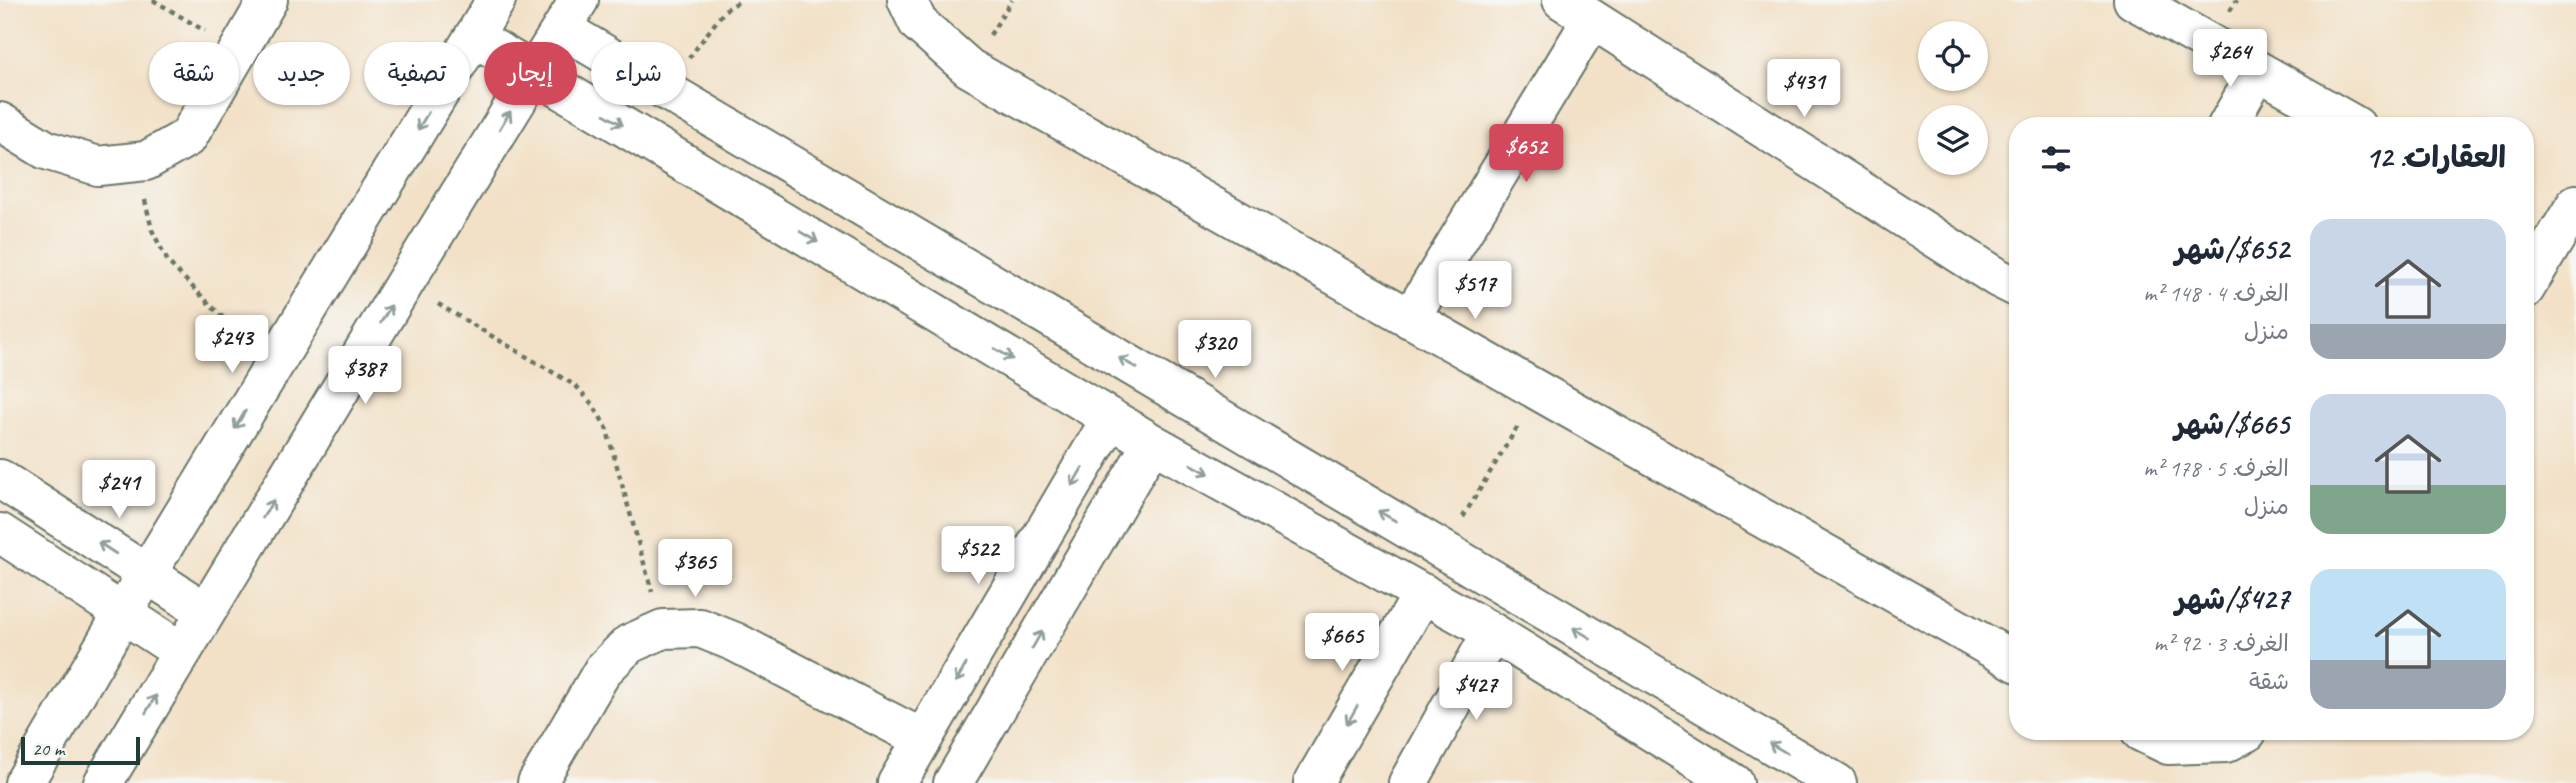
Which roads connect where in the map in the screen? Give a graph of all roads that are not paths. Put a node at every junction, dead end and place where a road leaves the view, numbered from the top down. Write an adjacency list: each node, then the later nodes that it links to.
1 (268, 0): 15 (street)
2 (496, 0): 7 (street)
3 (907, 0): 20 (street)
4 (2133, 0): 10 (street)
5 (1577, 9): 19 (street); 20 (street)
6 (571, 15): 8 (street); 43 (street, one-way to 6)
7 (474, 37): 9 (street); 25 (street, one-way to 25)
8 (554, 42)
9 (484, 43)
10 (2258, 71): 13 (street); 14 (street)
11 (577, 99): 21 (street, one-way to 21)
12 (514, 105): 27 (street, one-way to 12)
13 (2232, 117)
14 (2340, 117)
15 (0, 122)
16 (2576, 204): 17 (street)
17 (2540, 231): 18 (street)
18 (2534, 254)
19 (2009, 283)
20 (1410, 319): 31 (street)
21 (1111, 418): 22 (street); 32 (street, one-way to 32)
22 (1152, 443): 26 (street, one-way to 26); 39 (street, one-way to 22)
23 (0, 479): 25 (street, one-way to 23)
24 (0, 533): 28 (street)
25 (147, 574): 27 (street); 28 (street)
26 (1423, 593): 29 (street); 40 (street, one-way to 40)
27 (206, 612): 30 (street)
28 (122, 613): 30 (street); 35 (street)
29 (1492, 632): 41 (street); 42 (street)
30 (182, 652): 36 (street, one-way to 30)
31 (2009, 658)
32 (923, 739): 37 (street); 38 (street)
33 (2158, 740): 34 (street)
34 (2232, 740)
35 (24, 783)
36 (103, 783)
37 (537, 783)
38 (897, 783)
39 (953, 783)
40 (1313, 783)
41 (1408, 783)
42 (1734, 783)
43 (1837, 783)

